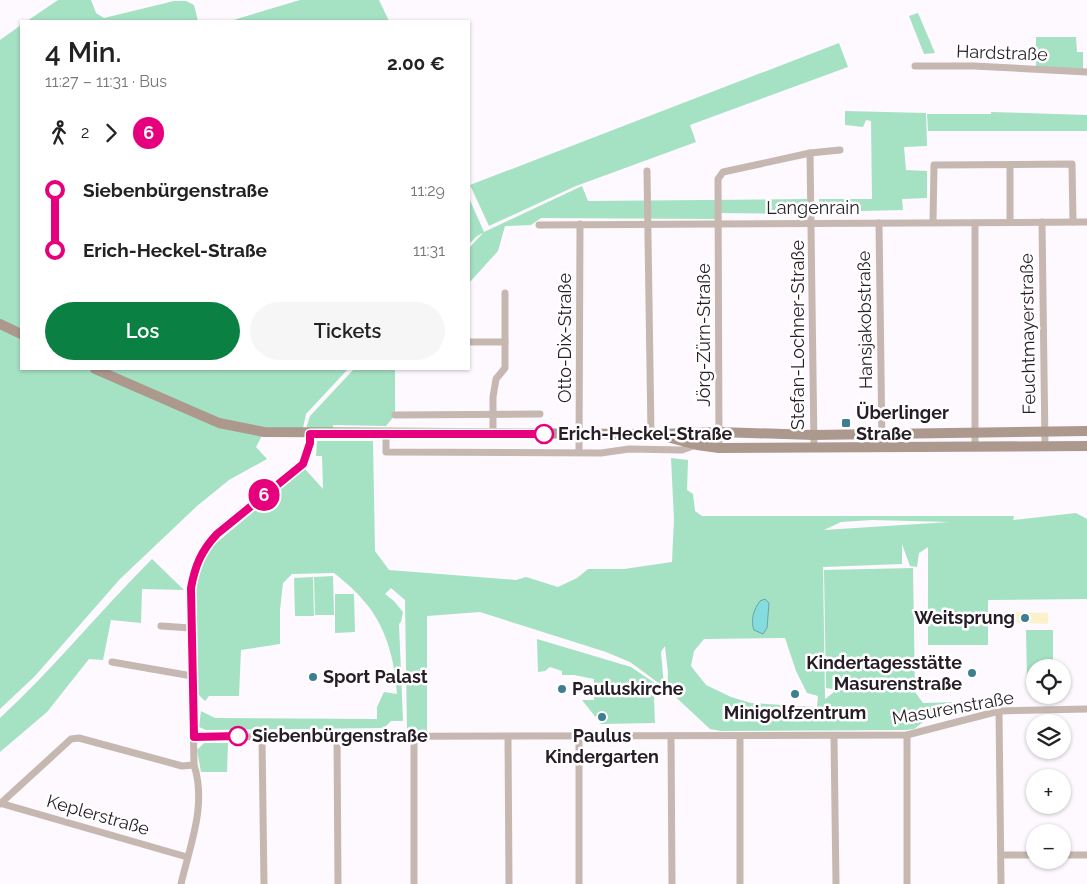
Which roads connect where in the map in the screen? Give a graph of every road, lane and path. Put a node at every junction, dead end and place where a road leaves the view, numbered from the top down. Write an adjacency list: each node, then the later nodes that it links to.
1 (915, 66): 2 (street, Hardstraße)
2 (1087, 72)
3 (840, 150): 4 (street, Jörg-Zürn-Straße)
4 (810, 153): 12 (street, Jörg-Zürn-Straße); 17 (street, Stefan-Lochner-Straße)
5 (1010, 164): 7 (street); 8 (street); 10 (street)
6 (647, 171): 16 (street)
7 (933, 222): 13 (street, Langenrain); 14 (street, Langenrain)
8 (1010, 222): 9 (street, Langenrain); 14 (street, Langenrain)
9 (1042, 222): 10 (street, Langenrain); 30 (street, Feuchtmayerstraße)
10 (1073, 222): 11 (street, Langenrain)
11 (1087, 222)
12 (719, 223): 16 (street, Langenrain); 17 (street, Langenrain); 28 (street, Jörg-Zürn-Straße)
13 (879, 223): 17 (street, Langenrain); 36 (street, Hansjakobstraße)
14 (975, 223): 37 (street)
15 (580, 224): 16 (street, Langenrain); 18 (street, Langenrain); 34 (street, Otto-Dix-Straße)
16 (648, 224): 35 (street)
17 (812, 224): 38 (street, Stefan-Lochner-Straße)
18 (539, 225)
19 (506, 293): 23 (street)
20 (0, 324): 21 (street)
21 (20, 334)
22 (470, 342): 23 (street)
23 (505, 342): 25 (street)
24 (97, 370): 31 (street)
25 (494, 414): 26 (street); 27 (street); 33 (street)
26 (540, 414)
27 (395, 415)
28 (719, 432): 35 (street); 38 (street); 45 (street, Jörg-Zürn-Straße)
29 (1087, 432): 30 (street)
30 (1045, 433): 37 (street); 41 (street, Feuchtmayerstraße)
31 (310, 434): 32 (street); 48 (street)
32 (386, 434): 33 (street); 46 (street)
33 (493, 434): 34 (street)
34 (579, 434): 35 (street); 46 (street, Otto-Dix-Straße)
35 (653, 434): 39 (street)
36 (882, 434): 37 (street); 38 (street); 42 (street, Hansjakobstraße)
37 (975, 434): 40 (street)
38 (814, 435): 44 (street, Stefan-Lochner-Straße)
39 (696, 445): 45 (street); 46 (street)
40 (975, 445): 41 (street); 42 (street)
41 (1045, 445): 43 (street)
42 (882, 446): 44 (street)
43 (1087, 446)
44 (814, 447): 45 (street)
45 (719, 448)
46 (579, 452)
47 (161, 626): 48 (street)
48 (191, 628): 50 (street)
49 (112, 662): 50 (street)
50 (192, 676): 57 (street)
51 (1087, 709): 52 (street, Masurenstraße)
52 (999, 711): 53 (street, Masurenstraße); 65 (street)
53 (907, 735): 60 (street, Masurenstraße); 79 (street)
54 (579, 736): 55 (street, Masurenstraße); 59 (street, Masurenstraße); 75 (street)
55 (672, 736): 56 (street, Masurenstraße); 76 (street)
56 (740, 736): 60 (street, Masurenstraße); 77 (street)
57 (194, 737): 61 (street, Masurenstraße); 63 (street)
58 (414, 737): 59 (street, Masurenstraße); 62 (street, Masurenstraße); 73 (street)
59 (508, 737): 74 (street)
60 (834, 737): 78 (street)
61 (262, 738): 62 (street, Masurenstraße); 71 (street)
62 (337, 738): 72 (street)
63 (194, 765): 64 (street); 69 (street)
64 (0, 803): 69 (street, Keplerstraße)
65 (1001, 855): 66 (street); 80 (street)
66 (1026, 855)
67 (1071, 855): 68 (street)
68 (1087, 855)
69 (187, 857): 70 (street)
70 (180, 884)
71 (264, 884)
72 (338, 884)
73 (414, 884)
74 (509, 884)
75 (579, 884)
76 (672, 884)
77 (740, 884)
78 (836, 884)
79 (906, 884)
80 (1001, 884)

